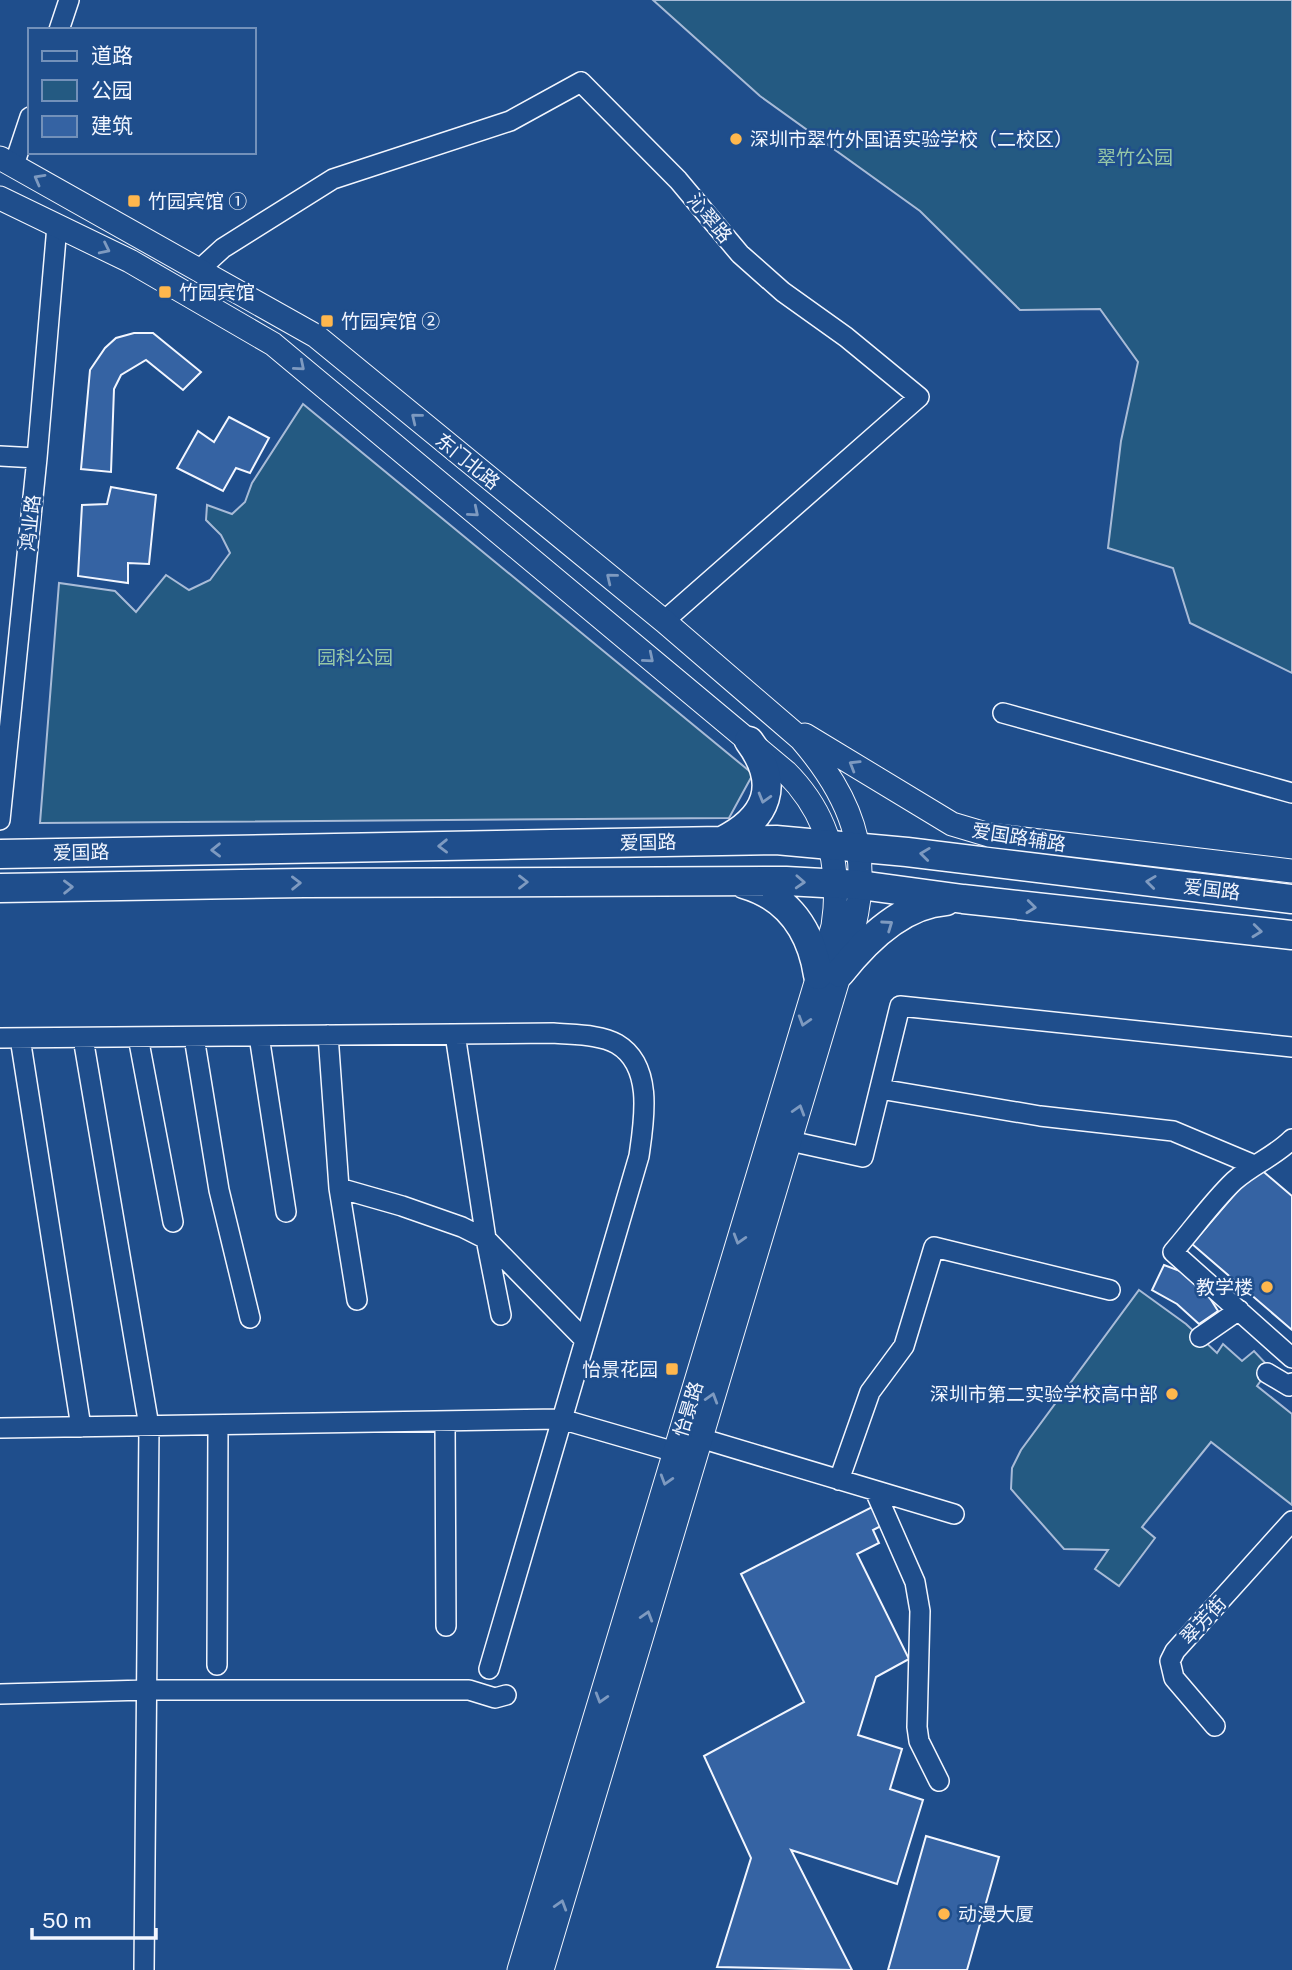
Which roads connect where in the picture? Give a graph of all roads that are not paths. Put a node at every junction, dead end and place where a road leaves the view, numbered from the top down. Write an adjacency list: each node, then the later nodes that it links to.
1 (69, 0): 2 (street)
2 (60, 28)
3 (28, 121): 4 (street)
4 (7, 162): 7 (main road, 东门北路, one-way to 4)
5 (0, 198): 6 (main road, 东门北路)
6 (57, 226): 9 (street, 鸿业路); 13 (main road, 东门北路, one-way to 13)
7 (200, 269): 10 (main road, 东门北路, one-way to 7); 10 (street, 沁翠路)
8 (0, 456): 9 (street)
9 (37, 458): 15 (street, 鸿业路)
10 (664, 621): 12 (main road, 东门北路)
11 (1003, 713): 14 (street)
12 (776, 717): 18 (main road, 东门北路); 20 (main road, 爱国路辅路, one-way to 12)
13 (749, 741): 16 (highway, one-way to 16); 17 (main road, 东门北路)
14 (1292, 793)
15 (0, 820)
16 (722, 841): 17 (highway, 爱国路); 19 (highway, 爱国路, one-way to 19)
17 (830, 845): 18 (highway, 爱国路); 22 (main road, 怡景路)
18 (859, 848): 22 (main road, 怡景路); 24 (highway, 爱国路, one-way to 18)
19 (0, 854)
20 (1292, 871)
21 (734, 881): 22 (highway, 爱国路, one-way to 22); 23 (highway, 爱国路, one-way to 21); 27 (highway)
22 (848, 885): 25 (highway, 爱国路); 27 (main road, 怡景路)
23 (0, 888)
24 (1292, 899)
25 (963, 900): 26 (highway, 爱国路, one-way to 26); 27 (highway, one-way to 25)
26 (1292, 935)
27 (829, 974): 39 (main road, 怡景路, one-way to 27); 62 (main road, 怡景路, one-way to 62)
28 (455, 1034): 29 (street); 44 (street); 51 (street)
29 (327, 1035): 30 (street); 41 (street)
30 (259, 1036): 32 (street); 42 (street)
31 (138, 1037): 32 (street); 35 (street); 43 (street)
32 (194, 1037): 49 (street)
33 (0, 1038): 34 (street)
34 (20, 1038): 35 (street); 59 (street)
35 (83, 1038): 58 (street)
36 (1292, 1047): 37 (street)
37 (880, 1089): 39 (street); 40 (street)
38 (1292, 1139): 40 (street)
39 (790, 1141): 61 (main road, 怡景路, one-way to 39)
40 (1254, 1165): 47 (street)
41 (339, 1188): 44 (street); 46 (street)
42 (286, 1212)
43 (173, 1222)
44 (486, 1239): 48 (street); 51 (street)
45 (1110, 1290): 63 (street)
46 (357, 1300)
47 (1239, 1310): 50 (street); 52 (street)
48 (500, 1315)
49 (250, 1318)
50 (1200, 1337)
51 (585, 1340): 55 (street)
52 (1292, 1358)
53 (1267, 1373): 54 (street)
54 (1292, 1383)
55 (561, 1419): 56 (street); 62 (street); 69 (street)
56 (445, 1422): 57 (street); 67 (street)
57 (218, 1425): 58 (street); 68 (street)
58 (149, 1426): 59 (street); 70 (street)
59 (81, 1427): 60 (street)
60 (0, 1428)
61 (701, 1438): 63 (street); 77 (main road, 怡景路, one-way to 61)
62 (675, 1452): 76 (main road, 怡景路, one-way to 76)
63 (839, 1480): 64 (street)
64 (875, 1491): 65 (street); 74 (street)
65 (954, 1514)
66 (1292, 1521): 73 (street, 翠芳街)
67 (446, 1626)
68 (217, 1665)
69 (489, 1669)
70 (146, 1690): 71 (street); 72 (street); 75 (street)
71 (0, 1693)
72 (506, 1695)
73 (1215, 1726)
74 (939, 1781)
75 (144, 1970)
76 (519, 1970)
77 (542, 1970)

